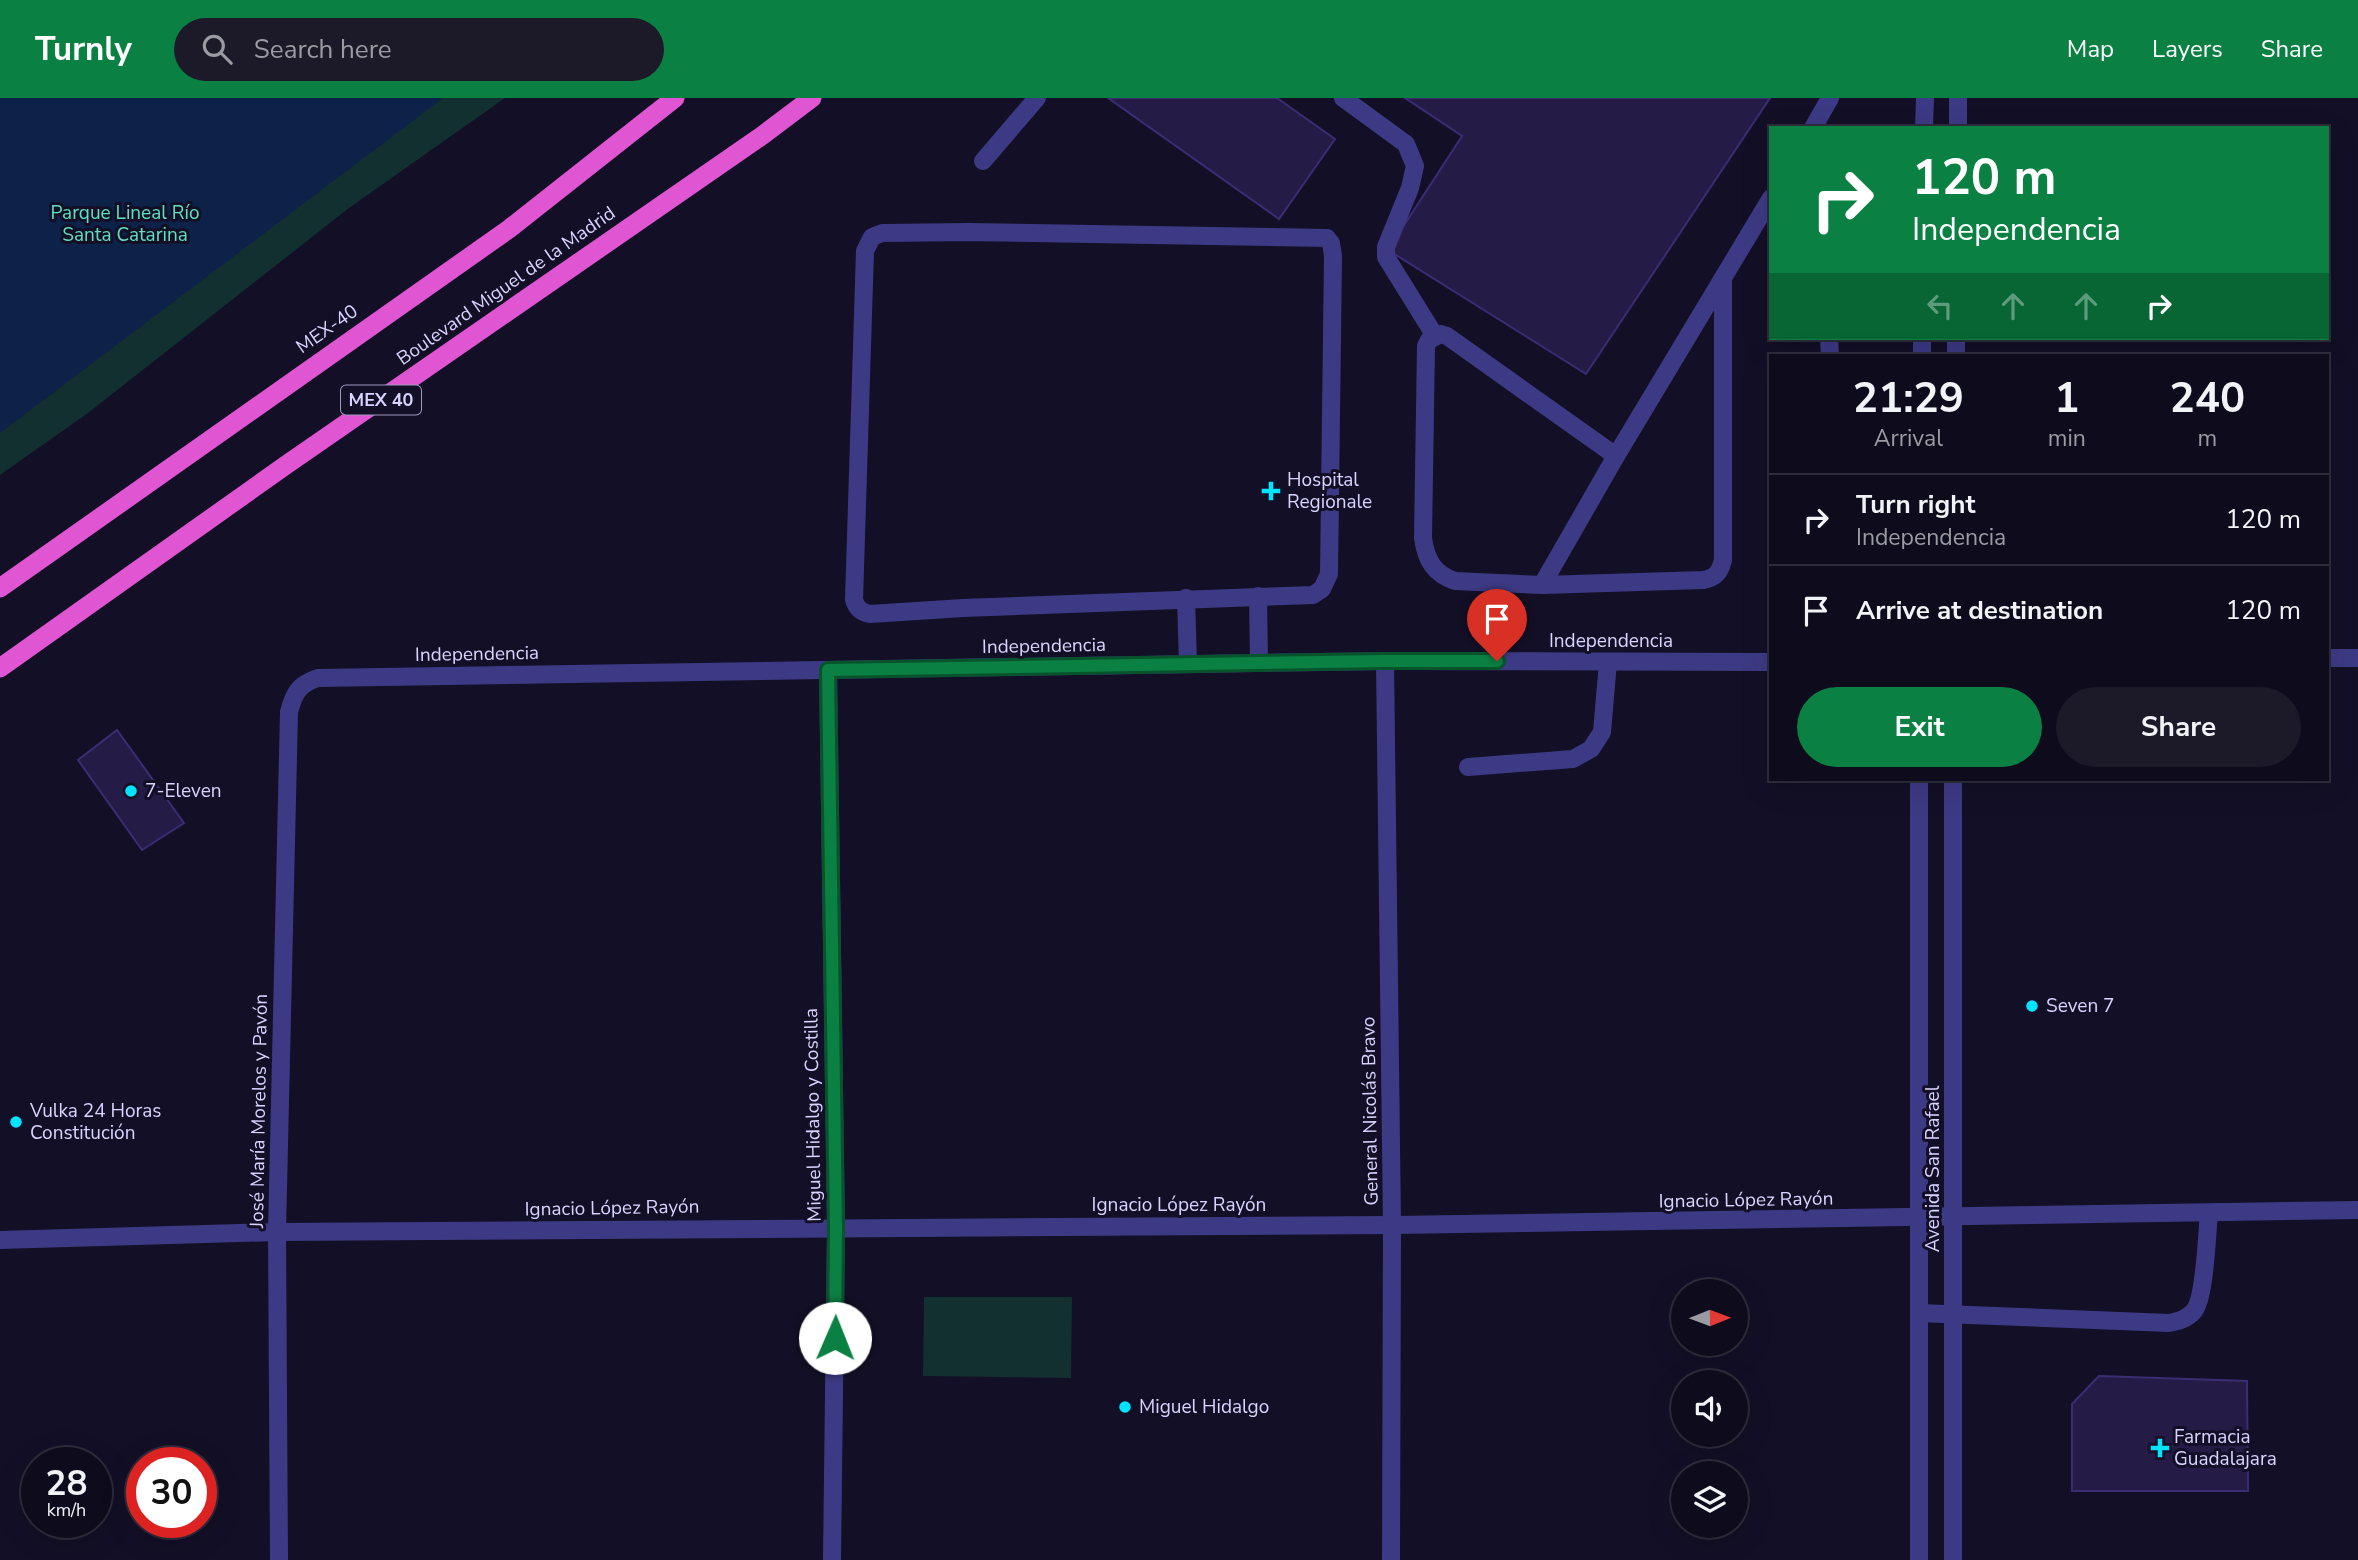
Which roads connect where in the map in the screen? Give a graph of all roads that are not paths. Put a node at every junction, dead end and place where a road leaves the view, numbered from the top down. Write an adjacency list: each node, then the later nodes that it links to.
1 (675, 98): 15 (highway, MEX-40)
2 (812, 98): 25 (highway, Boulevard Miguel de la Madrid / MEX 40)
3 (1037, 98): 9 (street)
4 (1343, 98): 12 (street)
5 (1925, 98): 7 (street)
6 (1958, 98): 8 (street)
7 (1924, 126)
8 (1958, 126)
9 (983, 161)
10 (1769, 201): 11 (street)
11 (1723, 278): 13 (street); 14 (street)
12 (1435, 335): 13 (street); 14 (street)
13 (1616, 456): 14 (street)
14 (1542, 585)
15 (0, 589)
16 (1258, 596): 17 (street); 17 (street); 23 (street)
17 (1186, 598): 24 (street)
18 (2329, 658): 19 (street)
19 (2358, 658)
20 (1385, 661): 21 (street, Independencia); 23 (street, Independencia); 35 (street, General Nicolás Bravo)
21 (1608, 662): 22 (street, Independencia); 28 (street)
22 (1769, 662)
23 (1259, 663): 24 (street, Independencia)
24 (1188, 664): 26 (street, Independencia)
25 (0, 668)
26 (828, 670): 27 (street, Independencia); 36 (street, Miguel Hidalgo y Costilla)
27 (318, 678): 37 (street, José María Morelos y Pavón)
28 (1468, 767)
29 (1919, 781): 34 (street, Avenida San Rafael)
30 (1954, 781): 33 (street, Avenida San Rafael)
31 (2358, 1210): 32 (street, Ignacio López Rayón)
32 (2209, 1213): 33 (street, Ignacio López Rayón); 40 (street)
33 (1955, 1217): 34 (street, Ignacio López Rayón); 40 (street, Avenida San Rafael)
34 (1918, 1218): 35 (street, Ignacio López Rayón); 39 (street, Avenida San Rafael)
35 (1392, 1225): 36 (street, Ignacio López Rayón); 43 (street, General Nicolás Bravo)
36 (836, 1227): 37 (street, Ignacio López Rayón); 42 (street, Miguel Hidalgo y Costilla)
37 (277, 1232): 38 (street, Ignacio López Rayón); 41 (street, José María Morelos y Pavón)
38 (0, 1240)
39 (1919, 1313): 40 (street); 44 (street, Avenida San Rafael)
40 (1954, 1313): 45 (street, Avenida San Rafael)
41 (279, 1560)
42 (832, 1560)
43 (1391, 1560)
44 (1919, 1560)
45 (1953, 1560)

